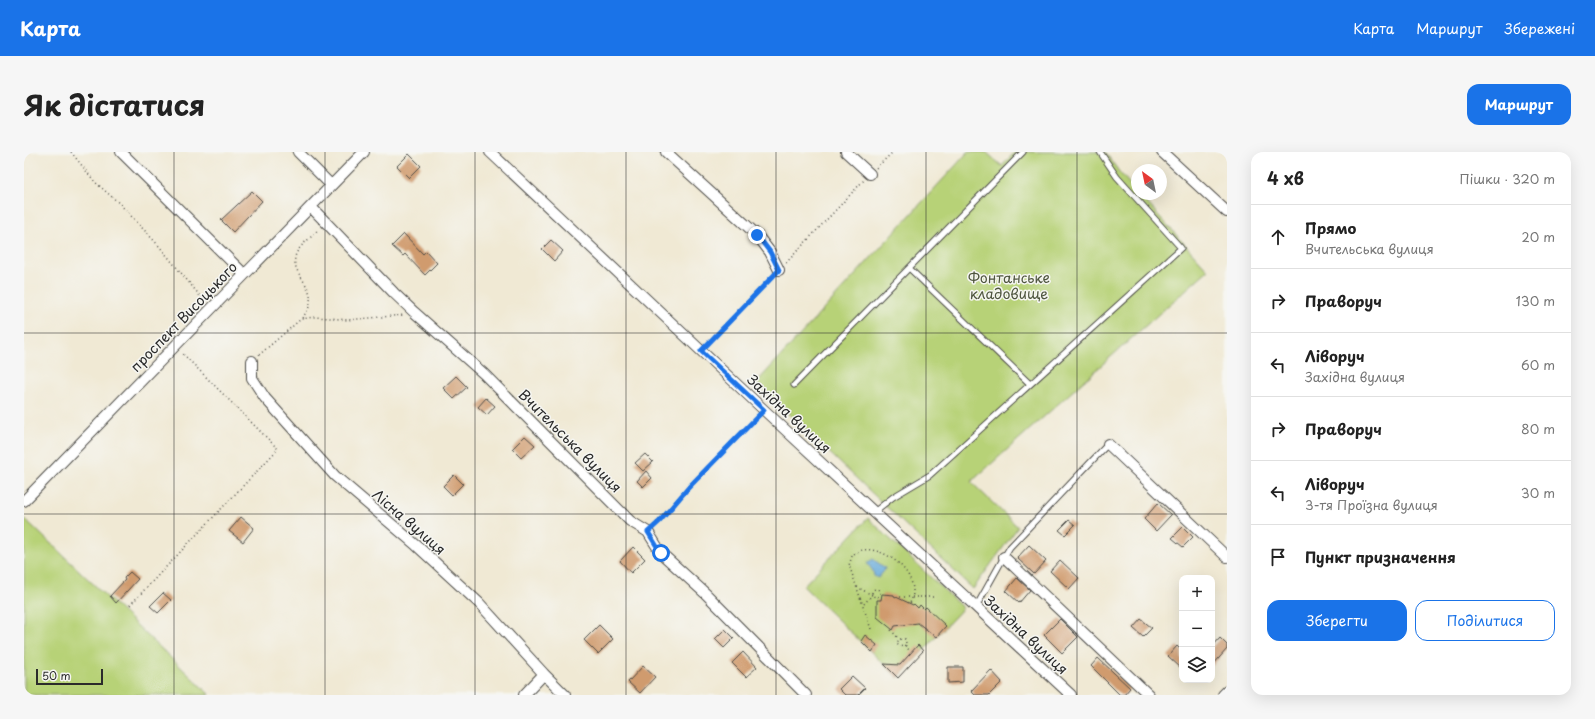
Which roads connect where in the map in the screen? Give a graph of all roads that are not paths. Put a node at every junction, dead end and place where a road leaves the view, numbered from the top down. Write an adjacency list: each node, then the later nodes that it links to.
1 (121, 152): 16 (street)
2 (298, 152): 11 (street)
3 (364, 152): 11 (street, проспект Висоцького)
4 (490, 152): 22 (street, Західна вулиця)
5 (666, 152): 15 (street)
6 (846, 152): 10 (street)
7 (1023, 152): 14 (lane)
8 (1100, 152): 18 (lane)
9 (1162, 152): 13 (street)
10 (870, 174)
11 (332, 185): 12 (street, проспект Висоцького)
12 (311, 207): 16 (street, проспект Висоцького); 30 (street, Вчительська вулиця)
13 (1227, 212)
14 (909, 268): 18 (lane); 19 (lane)
15 (779, 270)
16 (244, 274): 21 (street, проспект Висоцького)
17 (252, 361): 26 (street, Лісна вулиця)
18 (1030, 384): 22 (lane)
19 (794, 385)
20 (1108, 444): 23 (lane); 24 (street)
21 (24, 501)
22 (874, 512): 25 (street, Західна вулиця)
23 (1004, 557): 25 (lane); 32 (street)
24 (1227, 557)
25 (976, 607): 31 (street, Західна вулиця)
26 (544, 674): 28 (street); 29 (street, Лісна вулиця)
27 (1227, 691): 33 (street)
28 (524, 695)
29 (565, 695)
30 (806, 695)
31 (1071, 695)
32 (1148, 695)
33 (1224, 695)

